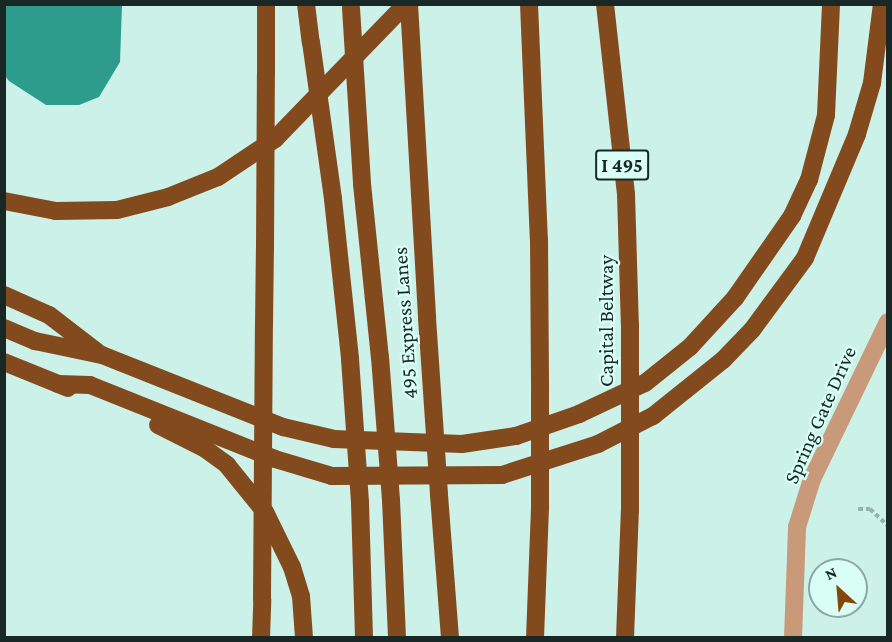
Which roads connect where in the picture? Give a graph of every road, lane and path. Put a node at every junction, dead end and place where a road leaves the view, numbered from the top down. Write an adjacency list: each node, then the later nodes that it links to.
1 (266, 4): 18 (highway, bridge)
2 (306, 4): 20 (highway, bridge)
3 (407, 4): 9 (highway); 22 (highway, 495 Express Lanes, bridge)
4 (529, 4): 23 (highway, bridge)
5 (605, 4): 24 (highway, Capital Beltway / I 495, bridge)
6 (831, 4): 13 (highway)
7 (882, 4): 15 (highway)
8 (351, 6): 21 (highway, bridge)
9 (4, 201)
10 (4, 295): 13 (highway)
11 (888, 322): 25 (street, Spring Gate Drive)
12 (4, 328): 13 (highway)
13 (102, 355)
14 (4, 362): 15 (highway)
15 (58, 384): 19 (highway)
16 (858, 509): 17 (path)
17 (888, 526)
18 (261, 638)
19 (304, 638)
20 (364, 638)
21 (397, 638)
22 (450, 638)
23 (535, 638)
24 (625, 638)
25 (793, 638)

